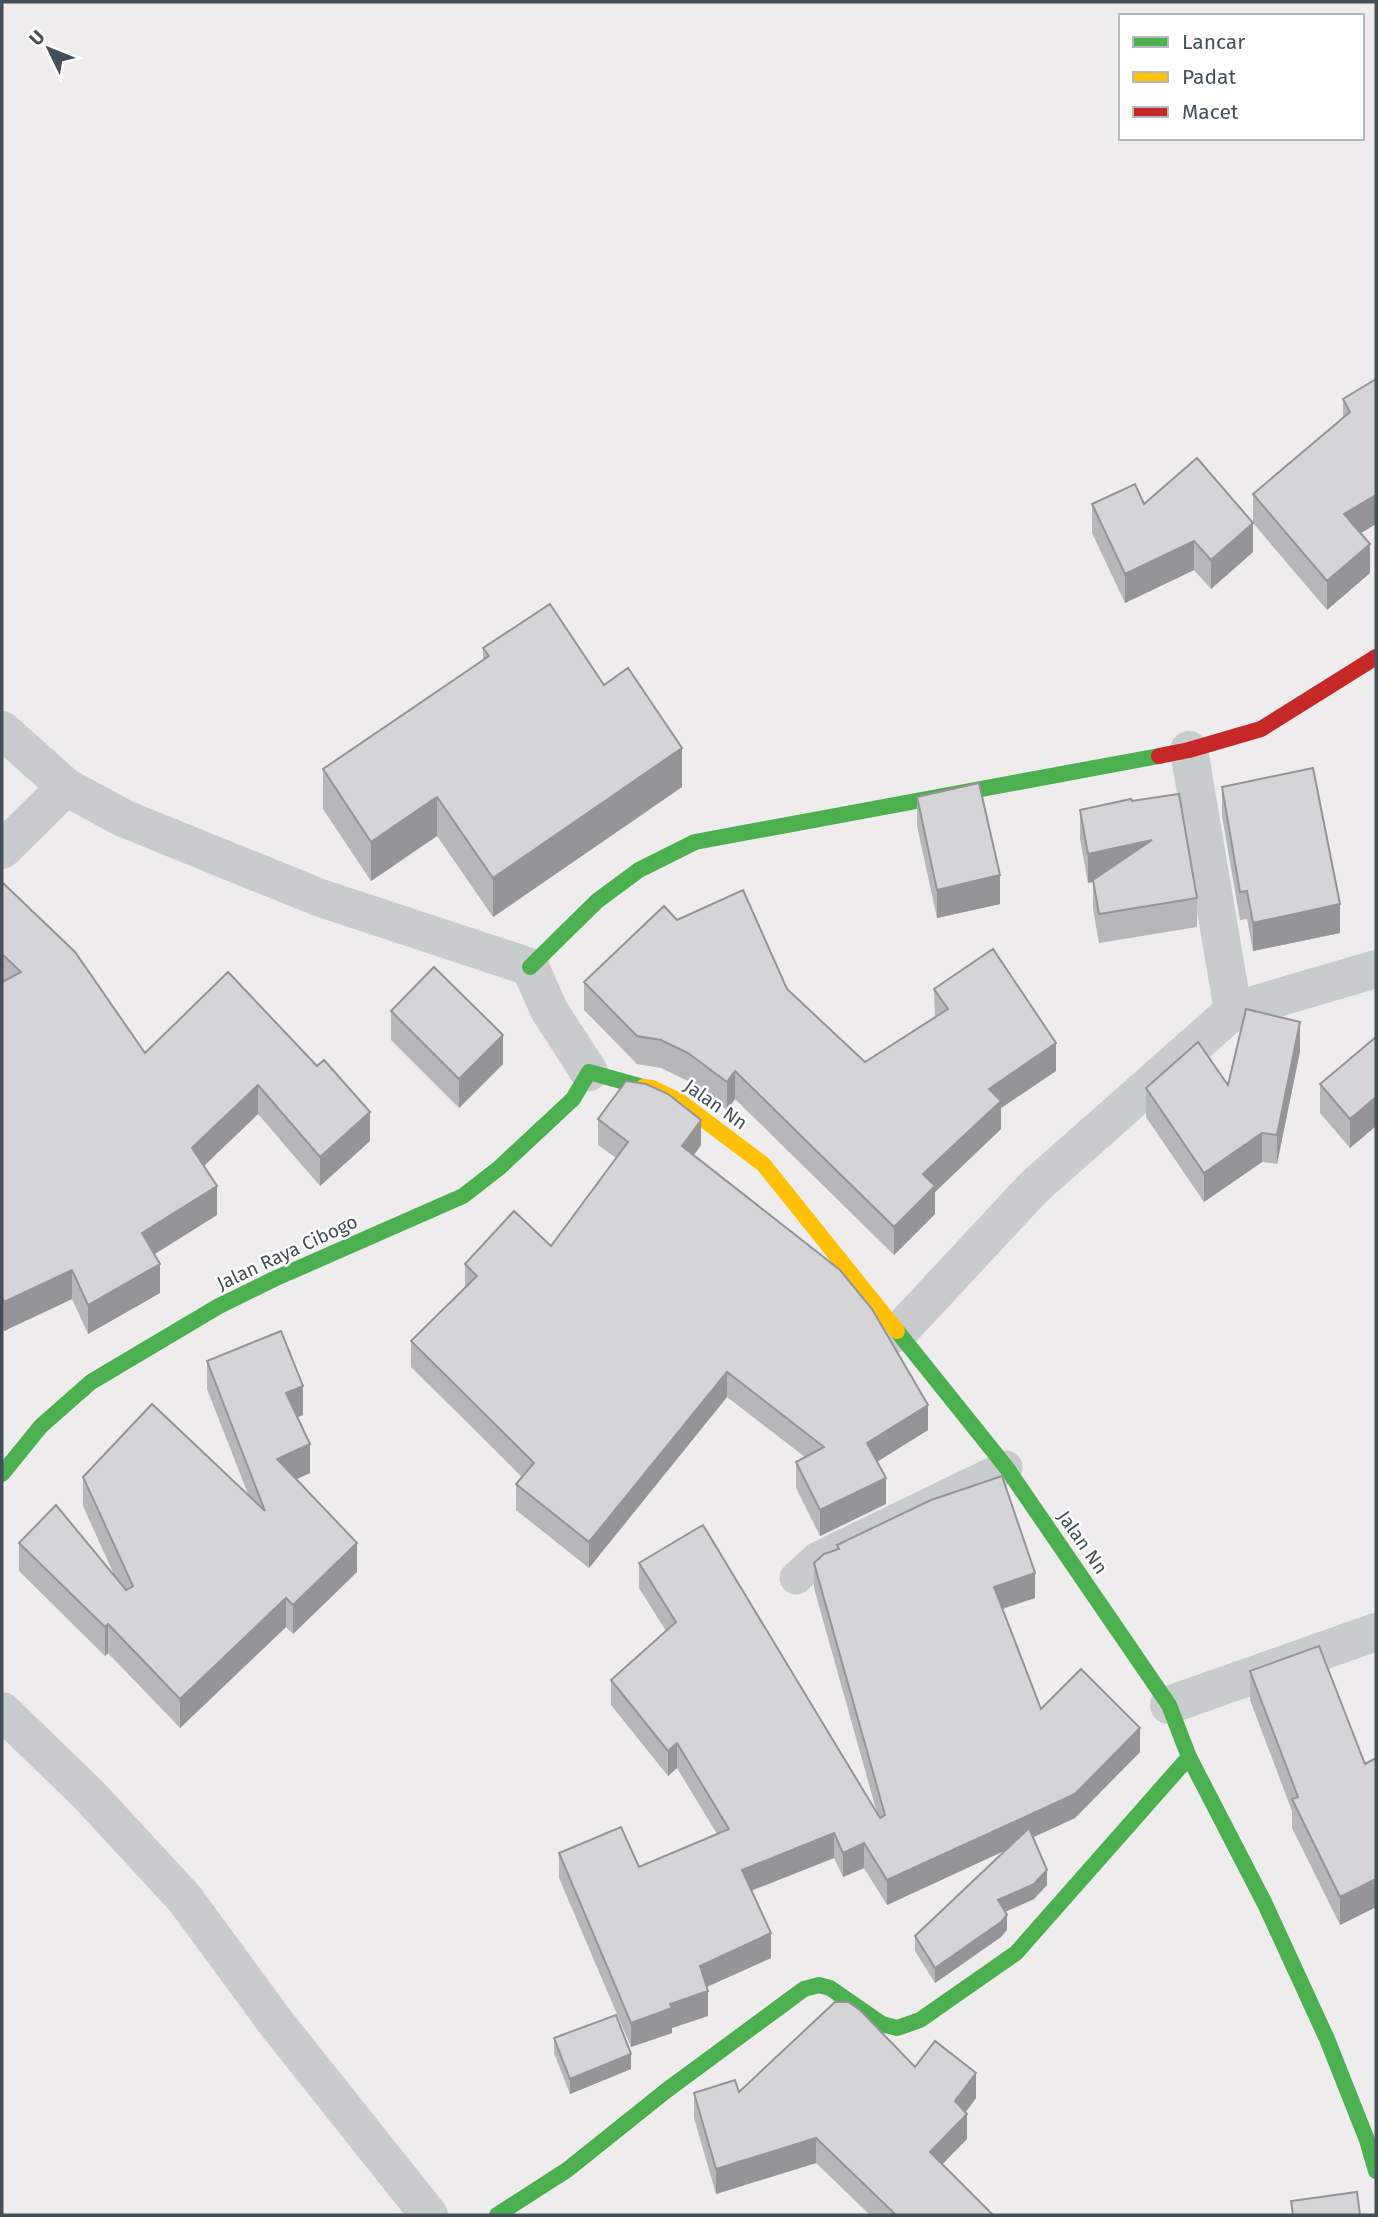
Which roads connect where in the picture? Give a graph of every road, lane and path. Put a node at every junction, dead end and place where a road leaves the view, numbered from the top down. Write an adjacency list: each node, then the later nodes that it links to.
1 (1376, 657): 3 (street)
2 (2, 730): 4 (street)
3 (1189, 750): 6 (street); 8 (street)
4 (66, 787): 5 (street); 6 (street)
5 (2, 850)
6 (530, 967): 9 (street)
7 (1376, 969): 8 (street)
8 (1233, 1011): 10 (street)
9 (589, 1072): 10 (street, Jalan Nn); 12 (street, Jalan Raya Cibogo)
10 (898, 1333): 11 (street, Jalan Nn)
11 (1006, 1467): 13 (lane); 15 (street, Jalan Nn)
12 (2, 1474)
13 (796, 1578)
14 (1376, 1632): 15 (street)
15 (1169, 1705): 17 (street, Jalan Nn)
16 (2, 1710): 19 (street)
17 (1189, 1757): 18 (street, Jalan Nn); 20 (street)
18 (1376, 2171)
19 (429, 2215)
20 (497, 2215)

